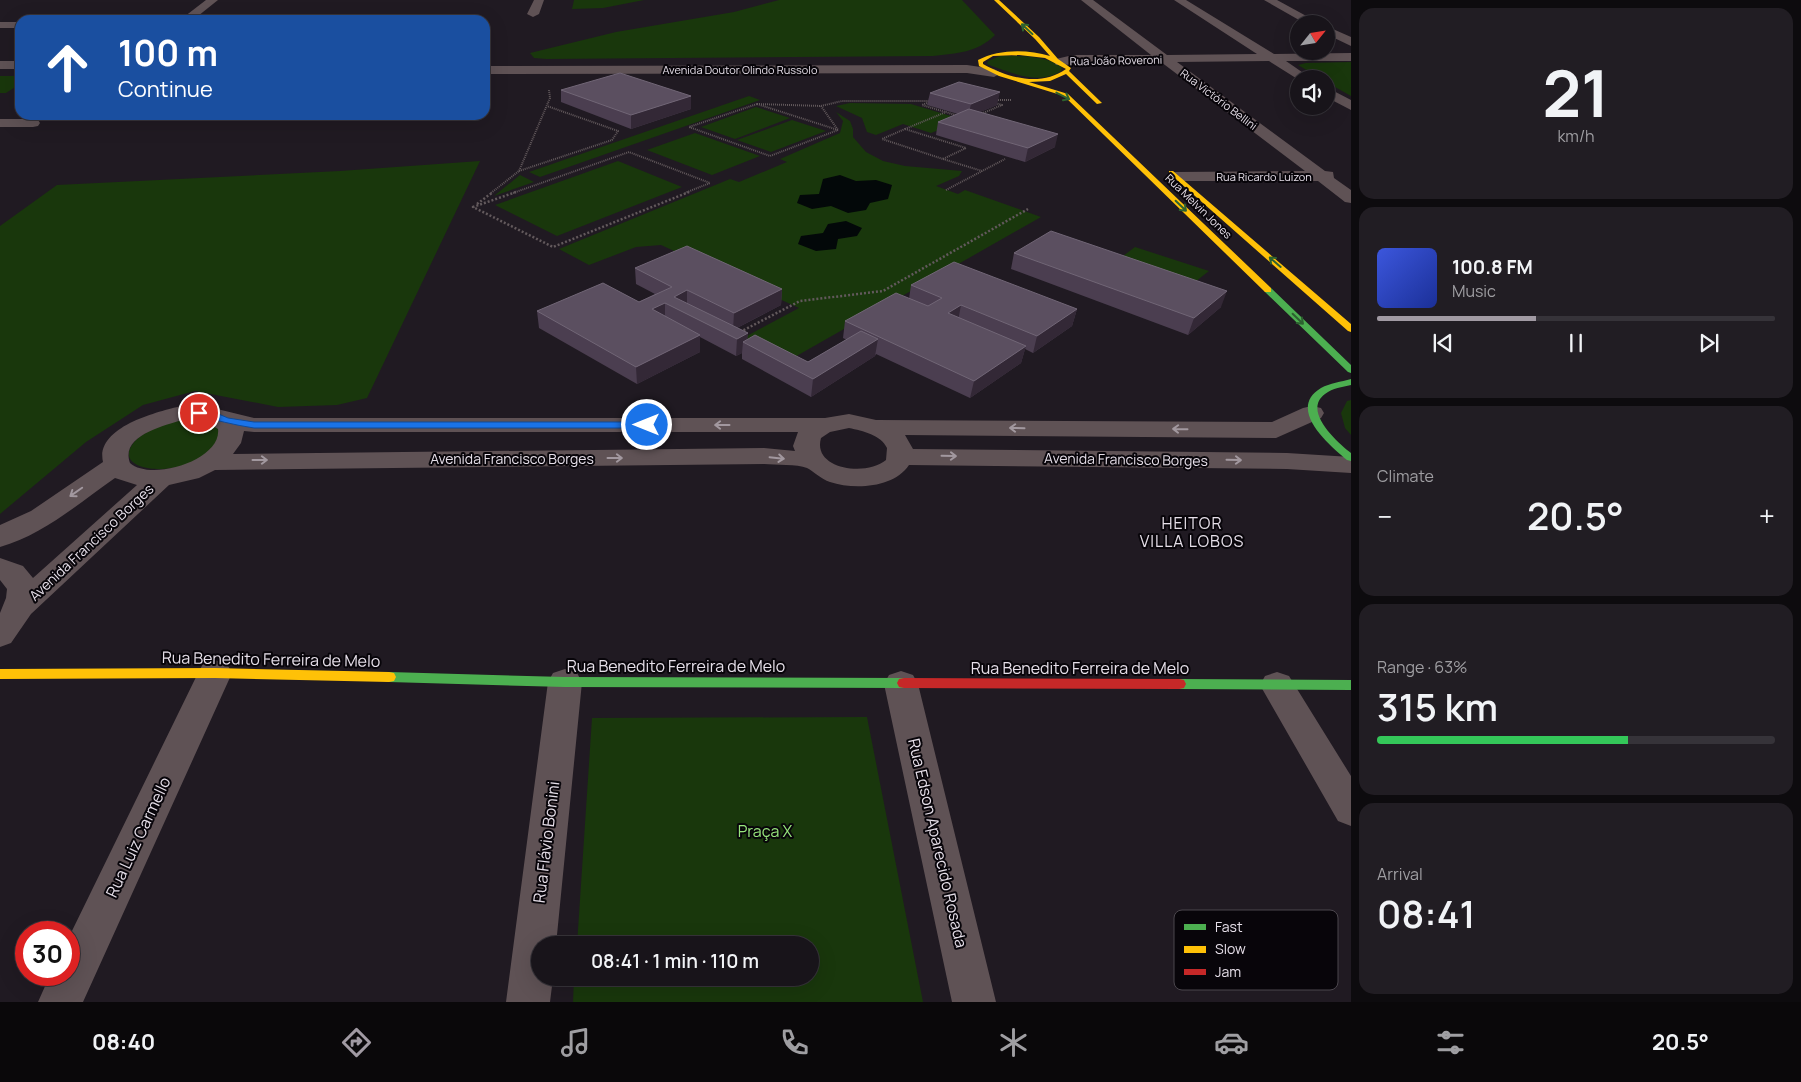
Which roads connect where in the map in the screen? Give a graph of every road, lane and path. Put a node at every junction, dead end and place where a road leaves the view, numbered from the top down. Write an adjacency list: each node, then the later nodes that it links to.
1 (213, 0): 8 (street)
2 (539, 0): 7 (street)
3 (996, 0): 23 (street, one-way to 3)
4 (1086, 0): 19 (street, Rua Victório Bellini)
5 (1179, 0): 16 (street)
6 (1269, 0): 9 (street)
7 (532, 14)
8 (193, 15)
9 (1298, 15)
10 (0, 25): 11 (street)
11 (15, 25)
12 (1335, 34): 14 (street)
13 (1008, 42): 15 (street)
14 (1351, 42)
15 (1002, 54): 18 (street); 23 (street)
16 (1271, 57): 17 (street, Rua João Roveroni); 19 (street, Rua João Roveroni); 25 (street)
17 (1351, 57)
18 (984, 58): 22 (street, Avenida Doutor Olindo Russolo); 28 (street)
19 (1166, 59): 23 (street, Rua João Roveroni); 50 (street, Rua Victório Bellini)
20 (0, 65): 21 (street)
21 (15, 65)
22 (490, 65)
23 (1061, 65): 29 (street); 40 (street)
24 (490, 70): 28 (street, Avenida Doutor Olindo Russolo)
25 (1292, 70)
26 (0, 71): 27 (street)
27 (15, 71)
28 (994, 73): 29 (street)
29 (1018, 78): 59 (street, Rua Melvin Jones, one-way to 59)
30 (549, 84): 36 (path)
31 (1335, 96): 38 (street)
32 (986, 100): 33 (path); 34 (path); 39 (path)
33 (1015, 100)
34 (932, 101): 37 (path); 39 (path)
35 (756, 104): 37 (path); 44 (path); 44 (path)
36 (547, 106): 48 (path); 48 (path)
37 (820, 106): 44 (path)
38 (1351, 106)
39 (946, 112): 43 (path)
40 (1108, 112)
41 (0, 123): 42 (street)
42 (33, 123)
43 (906, 129): 45 (path); 45 (path)
44 (838, 130)
45 (943, 158): 49 (path)
46 (1005, 159): 49 (path)
47 (1163, 164): 52 (street, Rua Melvin Jones)
48 (519, 171): 55 (path)
49 (982, 171): 53 (path)
50 (1321, 176): 51 (street, Rua Ricardo Luizon); 52 (street, Rua Ricardo Luizon); 54 (street, Rua Victório Bellini)
51 (1351, 176)
52 (1176, 177): 57 (street, Rua Melvin Jones, one-way to 52)
53 (946, 190)
54 (1351, 198)
55 (473, 207): 55 (path)
56 (1028, 209): 58 (path)
57 (1351, 329)
58 (735, 335)
59 (1351, 370)
60 (1351, 382): 61 (street)
61 (1312, 413): 64 (street, one-way to 64); 66 (street)
62 (226, 420): 63 (street, one-way to 62); 68 (street); 69 (street)
63 (824, 425): 64 (street); 67 (street)
64 (875, 427): 65 (street)
65 (900, 457): 67 (street); 70 (street, Avenida Francisco Borges, one-way to 70)
66 (1351, 458)
67 (813, 461): 68 (street, Avenida Francisco Borges, one-way to 67)
68 (211, 462): 71 (street)
69 (116, 465): 71 (street); 72 (street, one-way to 72)
70 (1351, 465)
71 (161, 478): 74 (street, Avenida Francisco Borges)
72 (0, 538)
73 (0, 568): 74 (street)
74 (21, 606): 75 (street, Avenida Francisco Borges)
75 (0, 635)
76 (215, 673): 77 (street, Rua Benedito Ferreira de Melo); 78 (street, Rua Benedito Ferreira de Melo); 83 (street, Rua Luiz Carmello)
77 (0, 674)
78 (565, 682): 79 (street, Rua Benedito Ferreira de Melo); 84 (street, Rua Flávio Bonini)
79 (901, 684): 80 (street, Rua Benedito Ferreira de Melo); 85 (street, Rua Edson Aparecido Rosada)
80 (1278, 685): 81 (street, Rua Benedito Ferreira de Melo); 82 (street)
81 (1351, 685)
82 (1351, 809)
83 (60, 1002)
84 (528, 1002)
85 (974, 1002)

